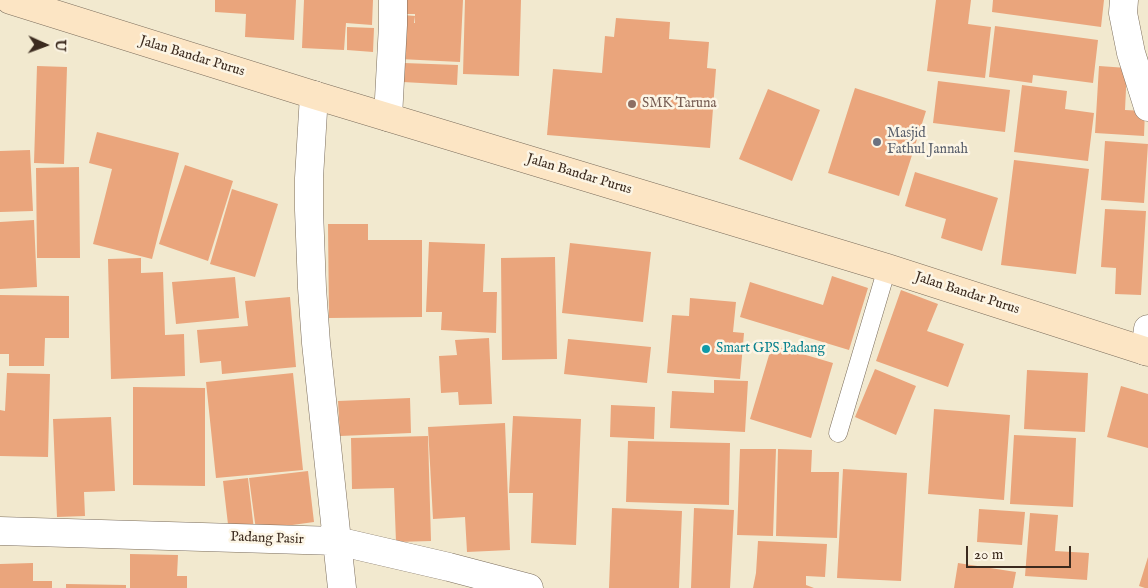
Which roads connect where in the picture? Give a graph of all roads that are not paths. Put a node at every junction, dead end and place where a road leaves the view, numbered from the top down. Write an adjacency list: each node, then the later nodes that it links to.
1 (10, 0): 4 (street, Jalan Bandar Purus)
2 (393, 0): 6 (street)
3 (1124, 0): 5 (street)
4 (314, 95): 6 (street, Jalan Bandar Purus); 11 (street)
5 (1148, 107)
6 (388, 117): 7 (street, Jalan Bandar Purus)
7 (887, 268): 8 (street, Jalan Bandar Purus); 9 (lane)
8 (1147, 344)
9 (838, 433)
10 (0, 531): 11 (street, Padang Pasir)
11 (337, 541): 12 (street); 13 (street, Padang Pasir)
12 (342, 588)
13 (529, 588)

